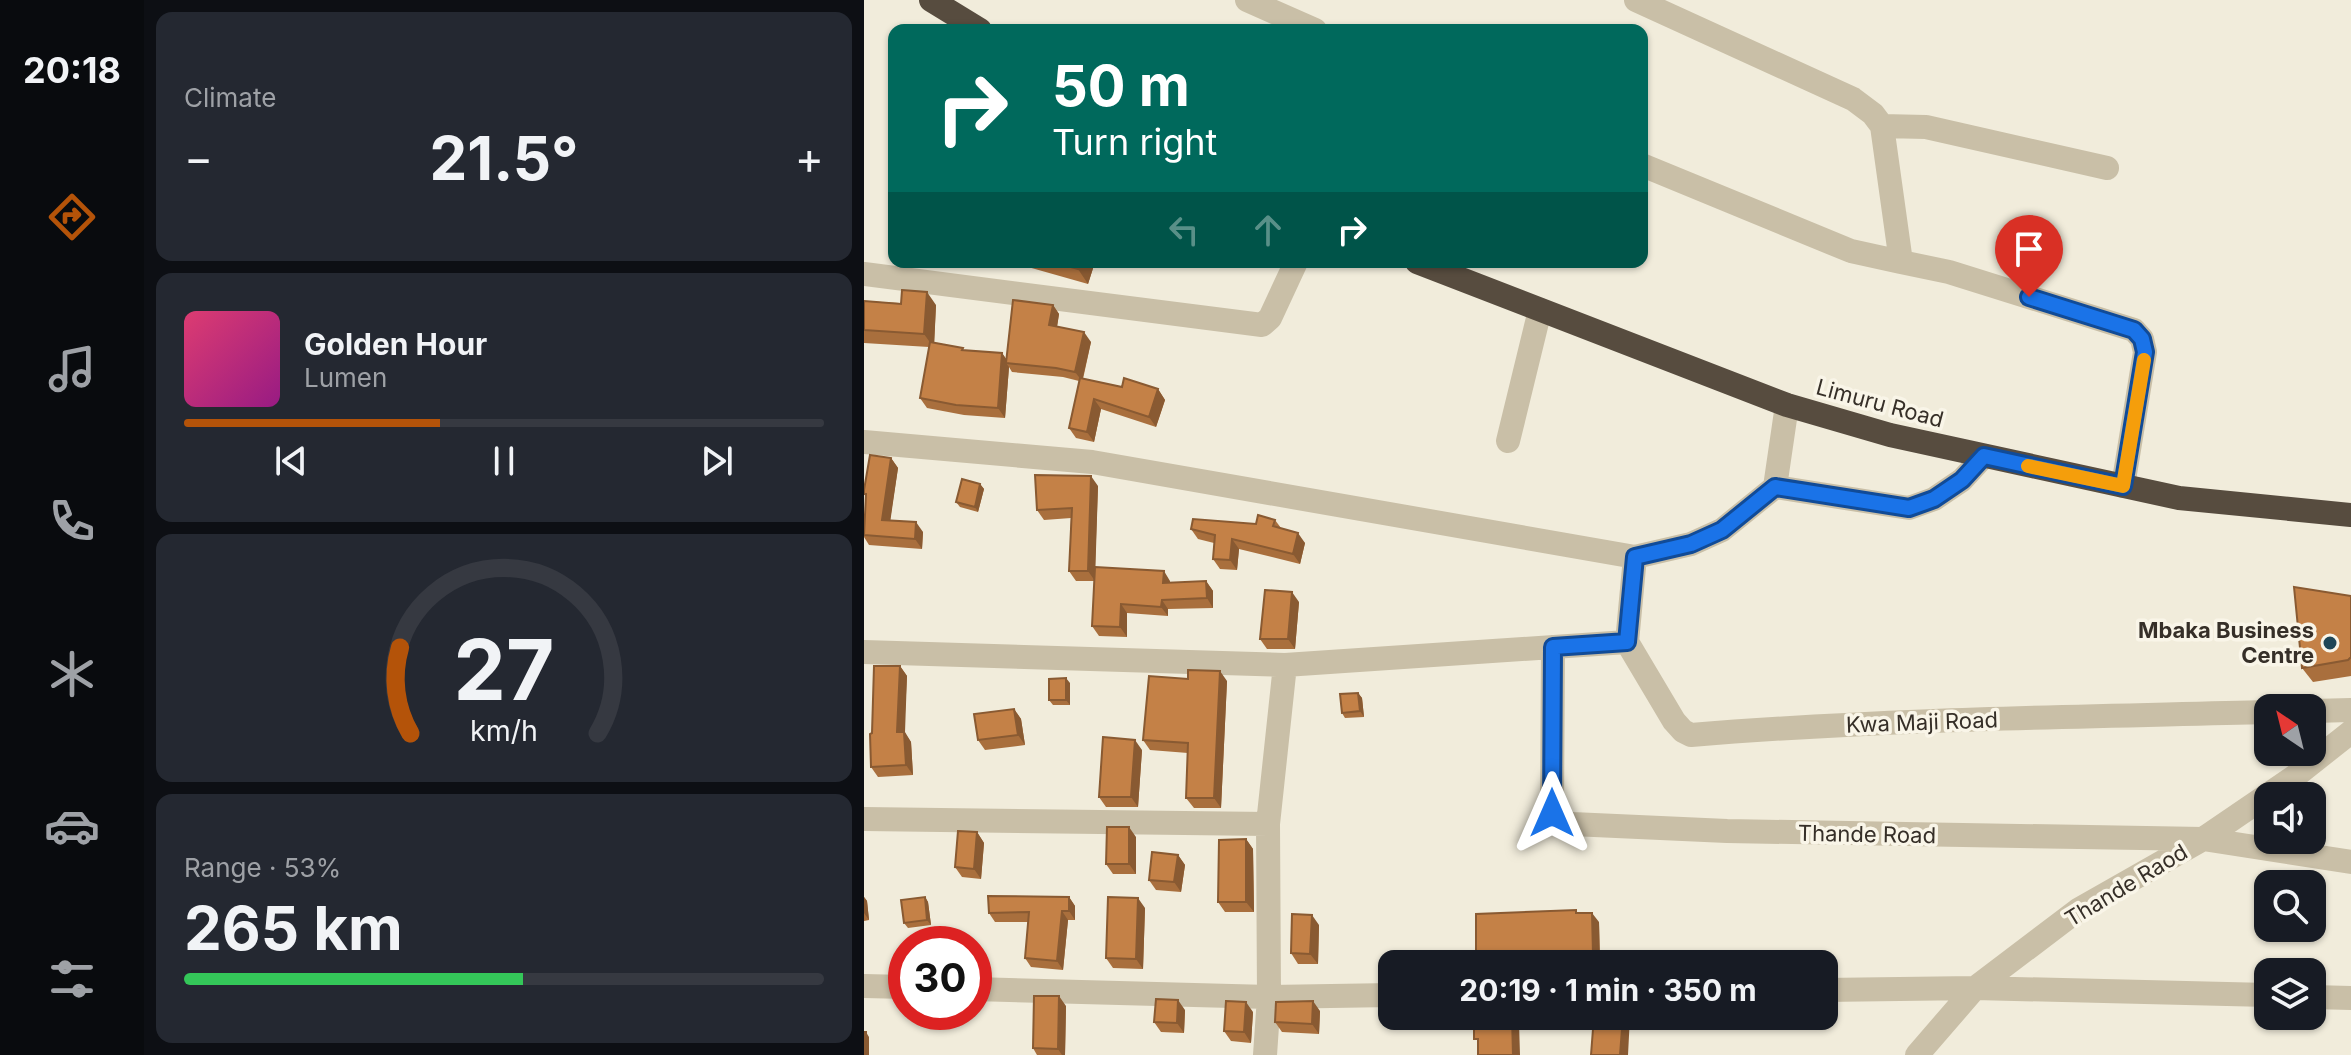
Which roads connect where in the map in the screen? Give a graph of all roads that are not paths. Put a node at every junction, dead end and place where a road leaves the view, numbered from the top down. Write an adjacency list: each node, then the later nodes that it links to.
1 (931, 0): 4 (highway)
2 (1247, 0): 5 (street)
3 (1636, 0): 6 (street)
4 (970, 24)
5 (1301, 24)
6 (1882, 126): 8 (street); 9 (street)
7 (1648, 167): 9 (street)
8 (2107, 168)
9 (1901, 262): 18 (street)
10 (1293, 268): 12 (street)
11 (1432, 268): 13 (highway, Limuru Road)
12 (864, 274)
13 (1540, 310): 14 (highway, Limuru Road); 15 (street)
14 (1787, 405): 17 (highway, Limuru Road); 19 (street)
15 (1508, 441)
16 (864, 442): 21 (street)
17 (1984, 456): 18 (highway, Limuru Road); 19 (street)
18 (2123, 486): 20 (highway, Limuru Road)
19 (1775, 487): 21 (street)
20 (2351, 515)
21 (1635, 557): 22 (street)
22 (1627, 642): 23 (street); 28 (street, Kwa Maji Road)
23 (1553, 647): 25 (street); 32 (street, Thande Road)
24 (864, 652): 25 (street)
25 (1285, 665): 31 (street)
26 (2351, 710): 27 (street)
27 (2326, 711)
28 (2254, 712)
29 (2351, 732): 32 (street, Thande Raod)
30 (864, 819): 31 (street)
31 (1268, 824): 41 (street)
32 (2203, 839): 33 (street, Thande Road); 36 (street, Thande Raod)
33 (2351, 862)
34 (864, 986): 35 (street)
35 (888, 987)
36 (1975, 988): 38 (street); 40 (street); 45 (street, Thande Raod)
37 (992, 989): 41 (street)
38 (1838, 990)
39 (1378, 995): 41 (street)
40 (2254, 995)
41 (1269, 997): 44 (street)
42 (2326, 997): 43 (street)
43 (2351, 998)
44 (1265, 1055)
45 (1917, 1055)

